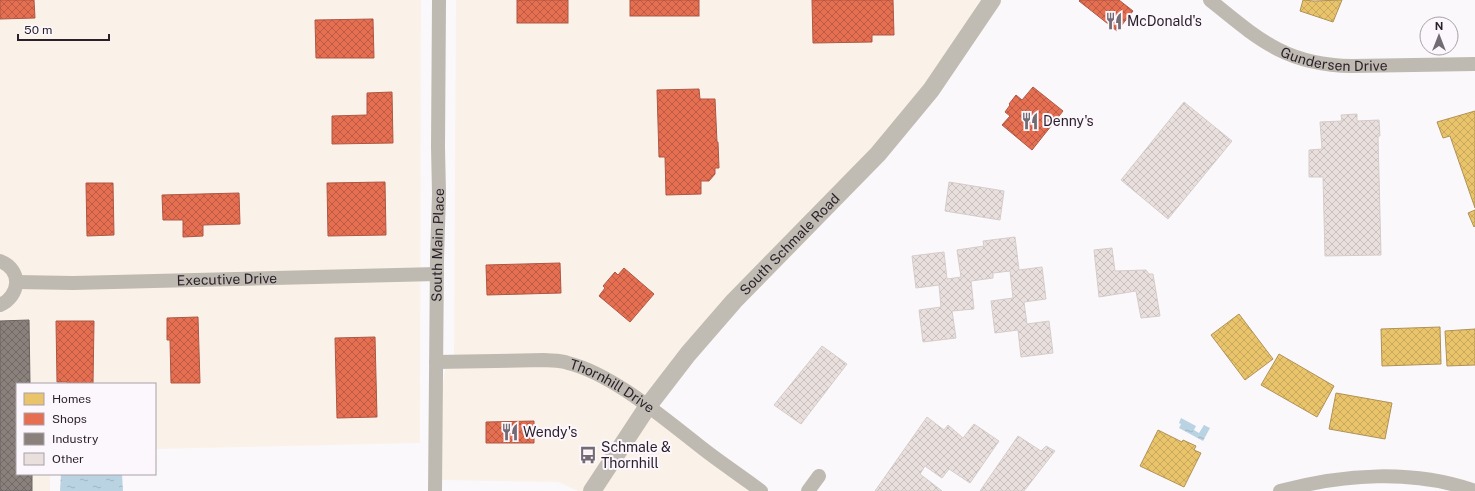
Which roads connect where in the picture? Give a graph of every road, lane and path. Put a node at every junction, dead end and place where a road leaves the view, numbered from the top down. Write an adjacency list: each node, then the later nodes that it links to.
1 (439, 0): 6 (street, South Main Place)
2 (992, 0): 10 (main road, South Schmale Road)
3 (1210, 0): 4 (street, Gundersen Drive)
4 (1475, 64)
5 (0, 262): 7 (street)
6 (437, 274): 7 (street, Executive Drive); 9 (street, South Main Place)
7 (16, 282): 8 (street)
8 (0, 306)
9 (436, 362): 10 (street, Thornhill Drive); 12 (street, South Main Place)
10 (648, 406): 13 (main road, South Schmale Road); 14 (street, Thornhill Drive)
11 (820, 476): 15 (street)
12 (436, 491)
13 (592, 491)
14 (761, 491)
15 (808, 491)
16 (1280, 491): 17 (street)
17 (1475, 491)

